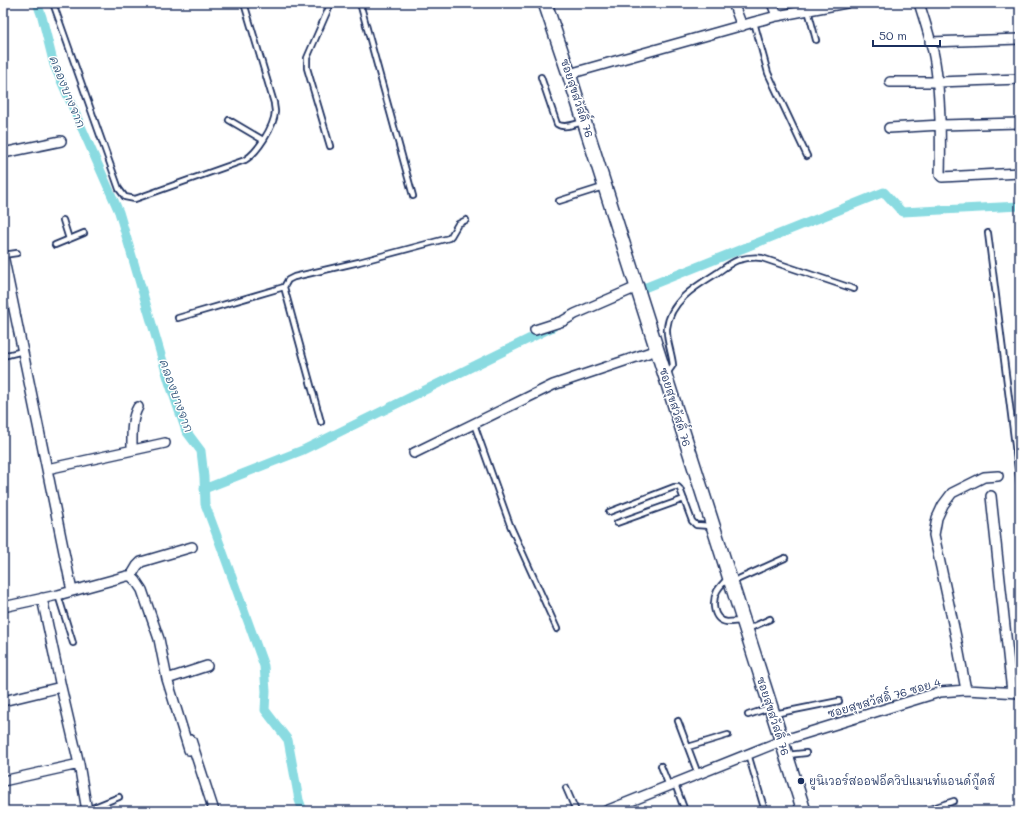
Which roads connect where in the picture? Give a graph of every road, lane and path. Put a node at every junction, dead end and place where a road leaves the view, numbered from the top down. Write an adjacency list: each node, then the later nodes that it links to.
1 (53, 3): 28 (lane)
2 (244, 3): 28 (lane)
3 (332, 3): 29 (lane)
4 (360, 3): 34 (lane)
5 (545, 3): 17 (street, ซอยสุขสวัสดิ์ 76)
6 (733, 3): 13 (street)
7 (772, 3): 11 (street)
8 (846, 3): 10 (street)
9 (919, 3): 16 (street)
10 (808, 10): 11 (street); 15 (lane)
11 (777, 16): 12 (street)
12 (754, 22): 13 (street); 31 (lane)
13 (742, 26): 17 (street)
14 (1020, 39): 16 (street)
15 (816, 40)
16 (930, 42): 21 (street)
17 (569, 74): 23 (street, ซอยสุขสวัสดิ์ 76)
18 (541, 77): 23 (lane)
19 (1020, 79): 21 (street)
20 (890, 82): 21 (street)
21 (938, 82): 25 (street)
22 (230, 120): 28 (lane)
23 (584, 122): 33 (street, ซอยสุขสวัสดิ์ 76)
24 (1020, 123): 25 (street)
25 (941, 125): 26 (street); 32 (street)
26 (889, 128)
27 (61, 140): 30 (street)
28 (263, 140)
29 (330, 146)
30 (3, 153)
31 (807, 156)
32 (1020, 173)
33 (605, 186): 35 (lane); 46 (street, ซอยสุขสวัสดิ์ 76)
34 (413, 196)
35 (559, 201)
36 (63, 220): 40 (lane)
37 (466, 220): 44 (lane)
38 (84, 233): 40 (lane)
39 (988, 233): 60 (lane)
40 (69, 239): 41 (lane)
41 (55, 245)
42 (17, 253): 43 (lane)
43 (3, 255): 50 (street)
44 (284, 287): 47 (lane); 54 (lane)
45 (854, 290): 52 (lane)
46 (639, 292): 48 (street); 49 (street, ซอยสุขสวัสดิ์ 76)
47 (178, 318)
48 (535, 330)
49 (657, 350): 52 (street, ซอยสุขสวัสดิ์ 76); 55 (street)
50 (23, 351): 51 (lane); 59 (street)
51 (3, 356)
52 (665, 376): 67 (street, ซอยสุขสวัสดิ์ 76)
53 (138, 407): 57 (street)
54 (321, 422)
55 (474, 424): 58 (street); 78 (lane)
56 (165, 442): 57 (street)
57 (132, 450): 59 (street)
58 (414, 453)
59 (47, 469): 72 (street)
60 (1019, 474): 62 (lane)
61 (998, 476): 83 (street)
62 (1020, 485)
63 (991, 496): 84 (street)
64 (684, 499): 65 (lane); 66 (lane); 67 (lane)
65 (609, 512)
66 (616, 523)
67 (713, 526): 71 (street, ซอยสุขสวัสดิ์ 76)
68 (192, 547): 70 (street)
69 (785, 558): 71 (lane)
70 (131, 576): 72 (street); 81 (street)
71 (730, 580): 77 (street, ซอยสุขสวัสดิ์ 76); 77 (lane)
72 (72, 591): 73 (street)
73 (58, 595): 74 (street); 79 (lane)
74 (42, 598): 75 (street); 82 (street)
75 (3, 607)
76 (770, 619): 77 (lane)
77 (744, 626): 88 (street, ซอยสุขสวัสดิ์ 76)
78 (557, 629)
79 (72, 643)
80 (207, 666): 81 (street)
81 (168, 679): 94 (street)
82 (61, 687): 86 (street); 98 (street)
83 (966, 690): 84 (street, ซอยสุขสวัสดิ์ 76 ซอย 4); 92 (street, ซอยสุขสวัสดิ์ 76 ซอย 4)
84 (1016, 692)
85 (178, 700): 109 (street)
86 (3, 701)
87 (839, 701): 88 (lane)
88 (772, 711): 89 (lane); 92 (street, ซอยสุขสวัสดิ์ 76)
89 (748, 715)
90 (678, 720): 93 (lane)
91 (728, 735): 93 (lane)
92 (781, 741): 96 (street, ซอยสุขสวัสดิ์ 76 ซอย 4); 97 (street, ซอยสุขสวัสดิ์ 76)
93 (688, 747): 100 (lane)
94 (189, 750)
95 (806, 753): 97 (lane)
96 (748, 754): 100 (street, ซอยสุขสวัสดิ์ 76 ซอย 4); 113 (lane)
97 (786, 755): 108 (street, ซอยสุขสวัสดิ์ 76)
98 (79, 764): 101 (street); 107 (street)
99 (660, 766): 102 (lane)
100 (698, 774): 102 (street, ซอยสุขสวัสดิ์ 76 ซอย 4)
101 (3, 781)
102 (672, 785): 106 (street, ซอยสุขสวัสดิ์ 76 ซอย 4); 112 (lane)
103 (566, 788): 110 (lane)
104 (118, 796): 107 (lane)
105 (954, 801): 114 (lane)
106 (629, 807): 111 (street, ซอยสุขสวัสดิ์ 76 ซอย 4)
107 (87, 810)
108 (801, 810)
109 (214, 811)
110 (576, 811)
111 (606, 811)
112 (685, 811)
113 (765, 811)
114 (924, 811)

